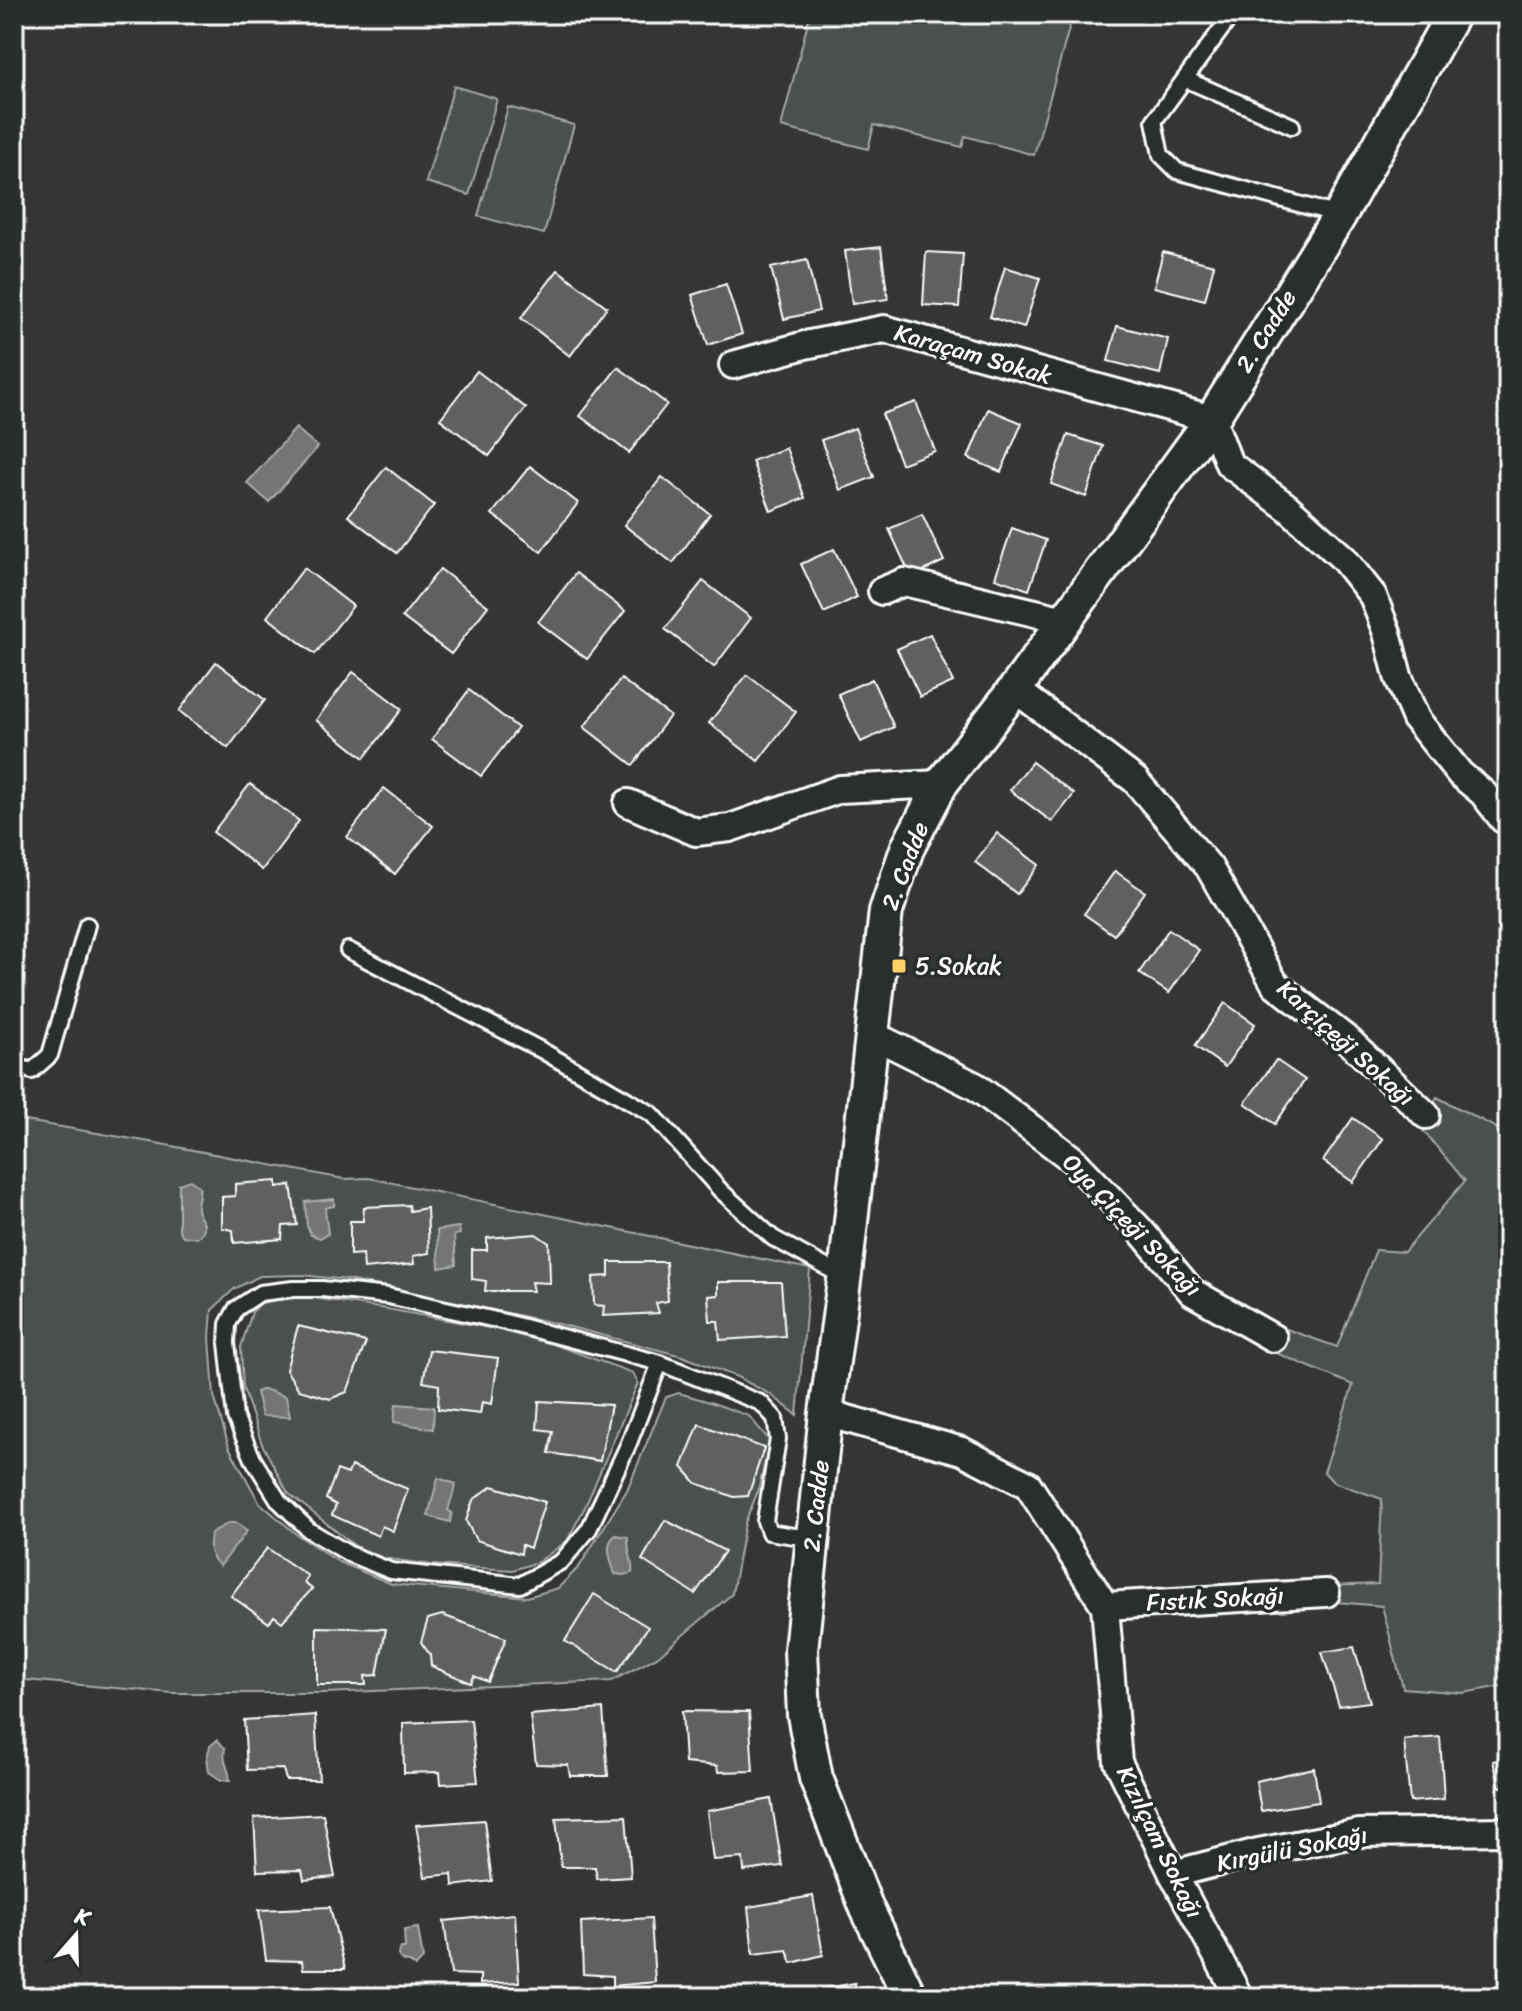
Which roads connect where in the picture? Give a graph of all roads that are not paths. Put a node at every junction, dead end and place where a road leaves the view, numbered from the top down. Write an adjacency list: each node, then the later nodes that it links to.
1 (1230, 14): 3 (lane)
2 (1453, 14): 5 (street, 2. Cadde)
3 (1185, 79): 4 (lane); 5 (lane)
4 (1292, 126)
5 (1340, 215): 7 (street, 2. Cadde)
6 (733, 365): 7 (street, Karaçam Sokak)
7 (1212, 419): 9 (street, 2. Cadde); 13 (street)
8 (882, 591): 9 (street)
9 (1065, 620): 10 (street, 2. Cadde)
10 (1015, 689): 11 (street, 2. Cadde); 18 (street, Karçiçeği Sokağı)
11 (941, 784): 12 (street); 16 (street, 2. Cadde)
12 (628, 803)
13 (1503, 819)
14 (87, 925): 17 (lane)
15 (348, 950): 19 (lane)
16 (871, 1034): 19 (street, 2. Cadde); 20 (street, Oya Çiçeği Sokağı)
17 (14, 1066)
18 (1426, 1115)
19 (844, 1277): 22 (street, 2. Cadde)
20 (1273, 1338)
21 (660, 1363): 21 (lane); 23 (lane)
22 (826, 1413): 23 (street, 2. Cadde); 25 (street, Kızılçam Sokağı)
23 (813, 1535): 28 (street, 2. Cadde)
24 (1326, 1593): 25 (street, Fıstık Sokağı)
25 (1105, 1606): 27 (street, Kızılçam Sokağı)
26 (1508, 1831): 27 (street, Kırgülü Sokağı)
27 (1173, 1874): 29 (street, Kızılçam Sokağı)
28 (910, 1997)
29 (1239, 1997)

